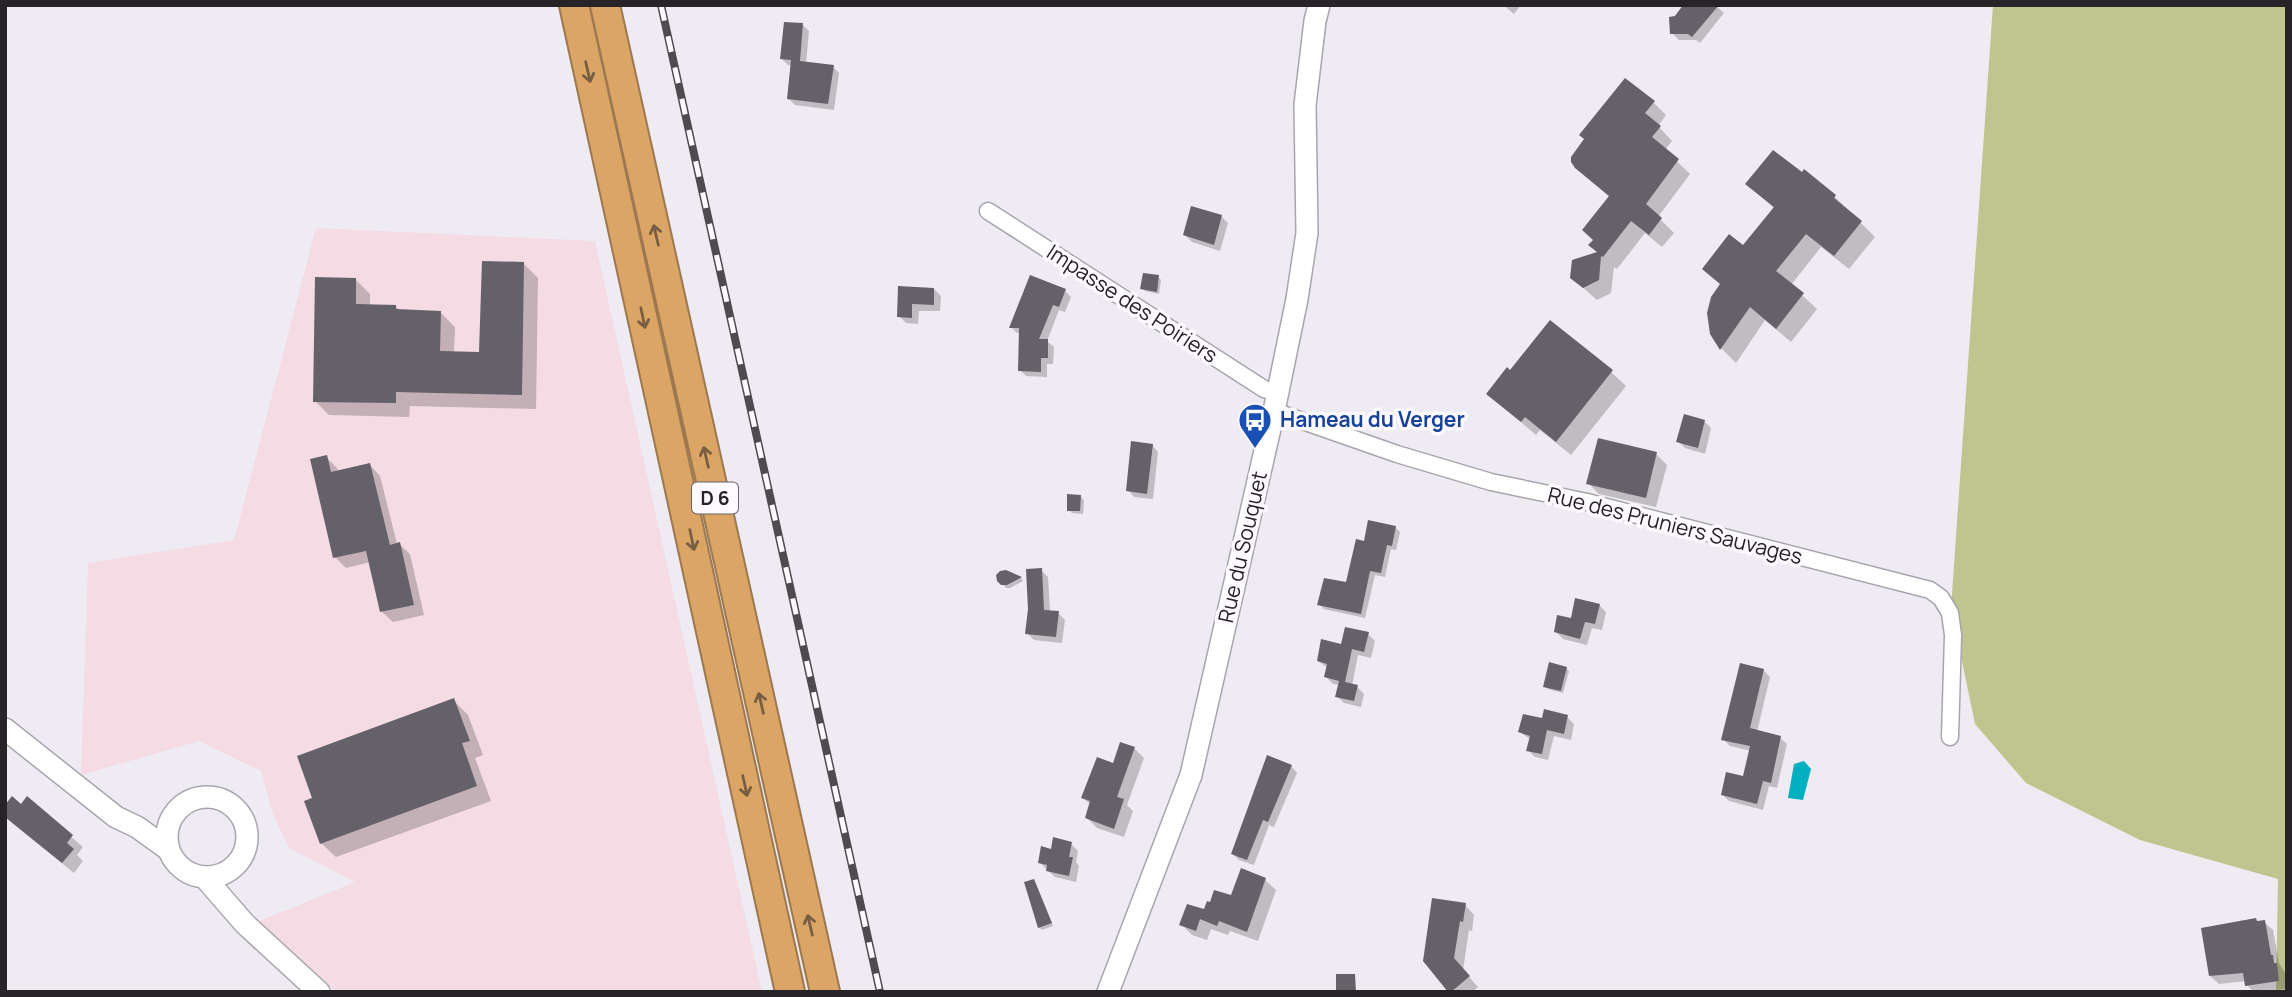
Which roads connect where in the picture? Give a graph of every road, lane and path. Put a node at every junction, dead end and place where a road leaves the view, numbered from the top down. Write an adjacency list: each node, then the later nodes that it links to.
1 (574, 5): 15 (highway, D 6, one-way to 15)
2 (605, 5): 16 (highway, D 6, one-way to 2)
3 (1319, 5): 5 (street, Rue du Souquet)
4 (988, 211): 5 (street, Impasse des Poiriers)
5 (1276, 402): 7 (street, Rue des Pruniers Sauvages); 17 (street, Rue du Souquet)
6 (5, 729): 9 (street)
7 (1950, 737)
8 (169, 822): 9 (street); 10 (street); 11 (street)
9 (137, 827): 10 (street)
10 (169, 850): 12 (street)
11 (228, 872): 12 (street); 13 (street)
12 (205, 877): 13 (street)
13 (231, 908): 14 (street)
14 (319, 992)
15 (790, 992)
16 (825, 992)
17 (1108, 992)

